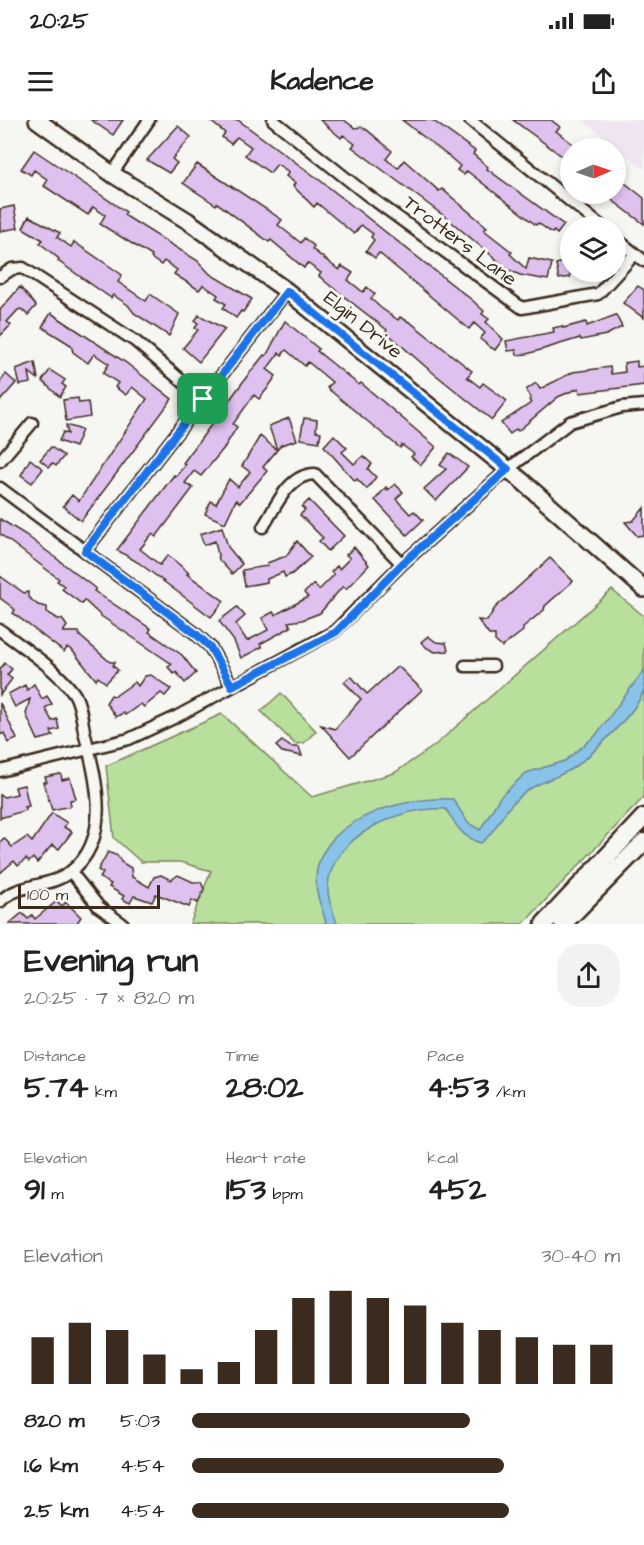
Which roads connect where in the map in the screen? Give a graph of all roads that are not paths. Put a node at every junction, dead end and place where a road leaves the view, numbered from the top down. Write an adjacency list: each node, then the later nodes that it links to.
1 (37, 120): 5 (street, Elgin Drive)
2 (149, 120): 5 (street)
3 (273, 120): 8 (street, Trotters Lane)
4 (470, 120): 6 (street)
5 (112, 174): 11 (street, Elgin Drive)
6 (589, 216)
7 (626, 247): 8 (street)
8 (634, 254): 9 (street)
9 (644, 261)
10 (0, 277): 12 (street)
11 (287, 291): 12 (street); 16 (street, Elgin Drive)
12 (203, 399): 19 (street)
13 (644, 405): 16 (street)
14 (32, 423): 15 (street)
15 (0, 461)
16 (508, 469): 20 (street); 21 (street, Elgin Drive)
17 (0, 488): 19 (street)
18 (262, 527): 20 (street)
19 (85, 551): 25 (street)
20 (402, 564): 25 (street)
21 (644, 589)
22 (0, 630): 26 (street)
23 (465, 666): 24 (street)
24 (493, 666)
25 (232, 686): 26 (street)
26 (89, 749): 27 (street); 30 (street)
27 (0, 771)
28 (644, 817): 32 (main road)
29 (644, 842): 32 (main road)
30 (71, 872): 31 (street); 33 (street)
31 (0, 902)
32 (555, 922)
33 (123, 924)

